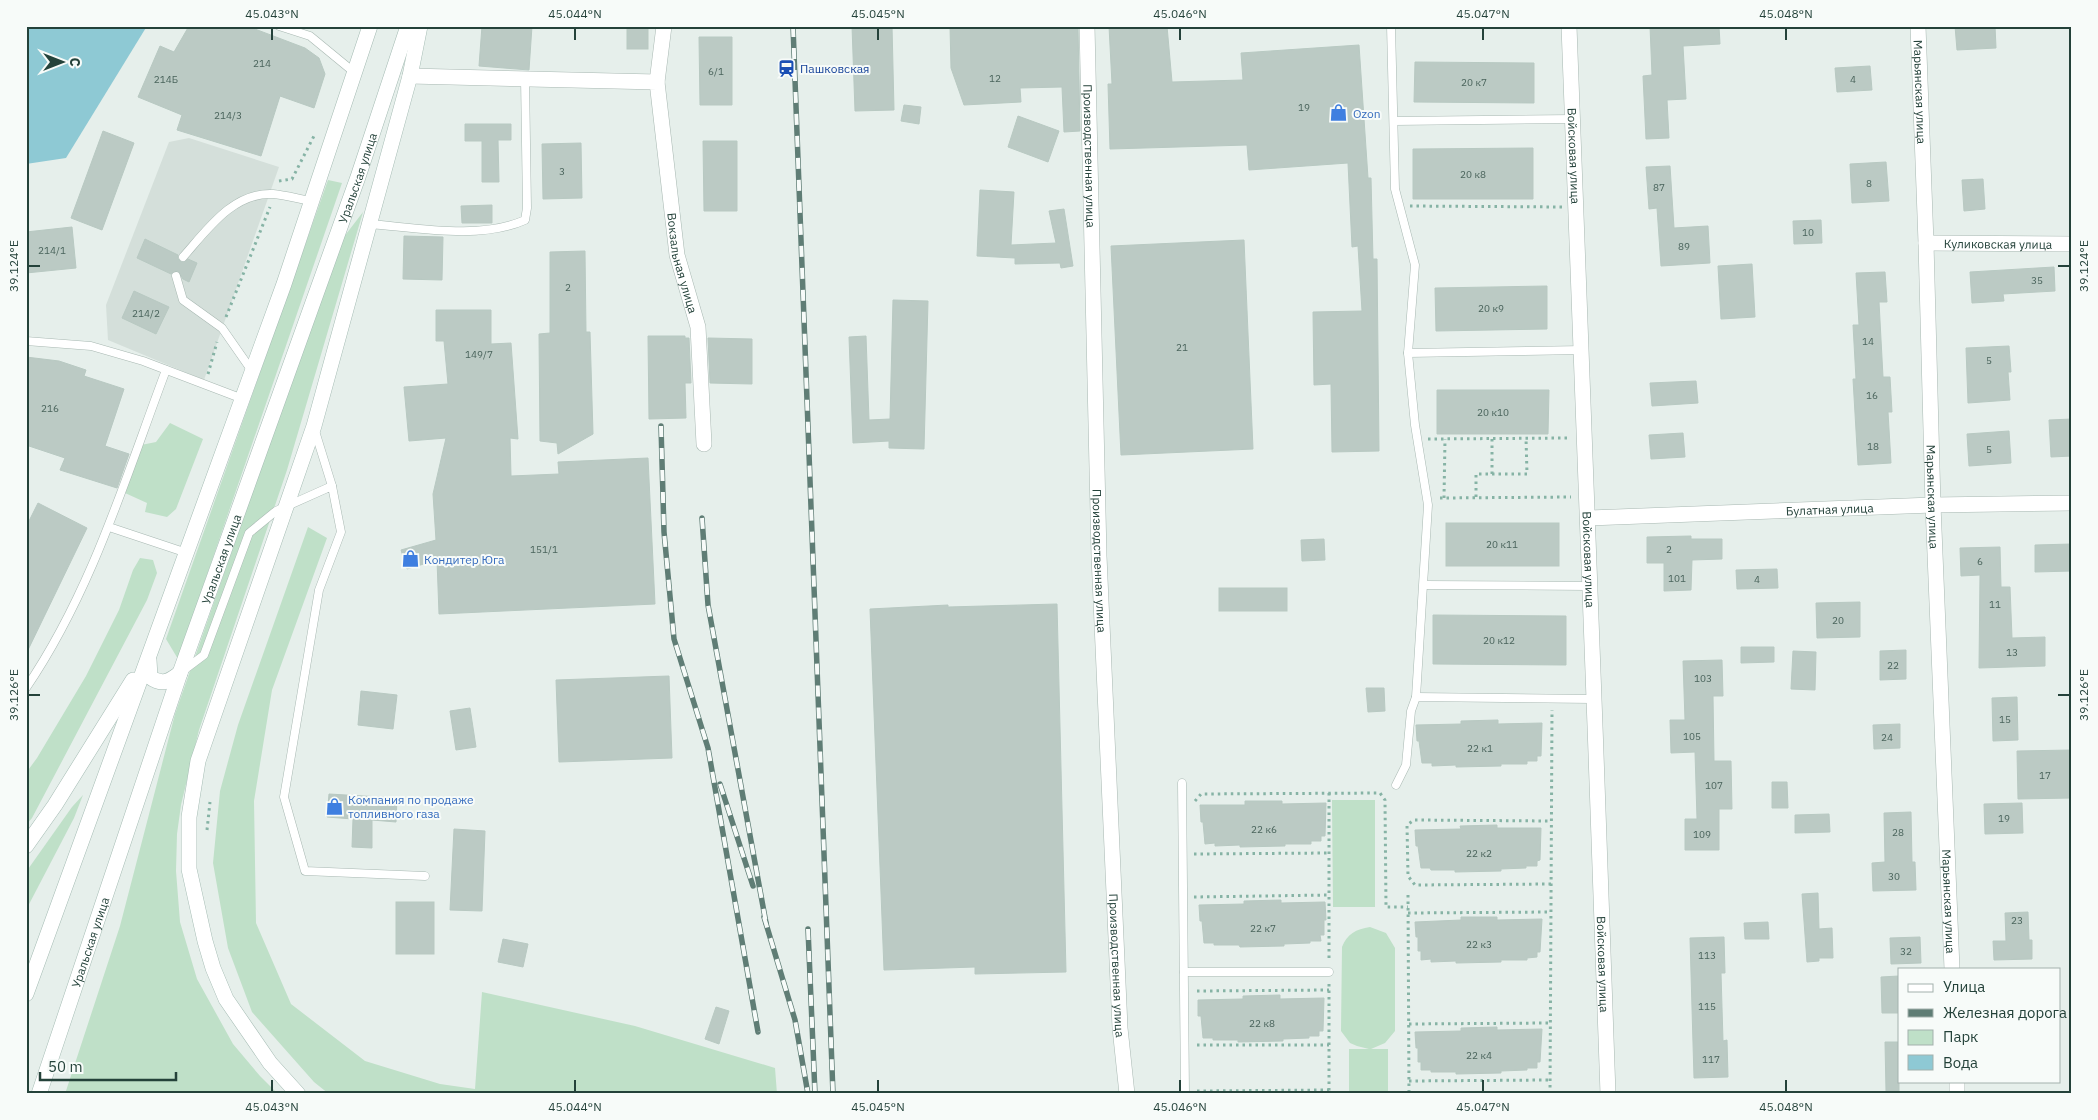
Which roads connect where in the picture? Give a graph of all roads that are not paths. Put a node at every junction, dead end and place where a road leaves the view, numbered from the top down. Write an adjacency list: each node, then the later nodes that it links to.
1 (280, 26): 10 (lane)
2 (370, 26): 10 (street)
3 (408, 26): 40 (street, Уральская улица)
4 (420, 26): 11 (street)
5 (664, 26): 13 (street, Вокзальная улица)
6 (1087, 26): 54 (street, Производственная улица)
7 (1391, 26): 15 (lane)
8 (1569, 26): 14 (street, Войсковая улица)
9 (1918, 26): 18 (street, Марьянская улица)
10 (355, 72): 16 (street)
11 (410, 76): 12 (street); 17 (street)
12 (524, 78): 13 (street); 17 (lane)
13 (657, 82): 29 (street, Вокзальная улица)
14 (1573, 119): 15 (lane); 23 (street, Войсковая улица)
15 (1394, 121): 24 (lane)
16 (311, 201): 20 (lane); 26 (street)
17 (370, 224): 28 (street)
18 (1926, 243): 19 (street, Куликовская улица); 32 (street, Марьянская улица)
19 (2072, 244)
20 (183, 257)
21 (176, 276): 26 (lane)
22 (26, 340): 25 (lane)
23 (1583, 350): 24 (lane); 34 (street, Войсковая улица)
24 (1408, 354): 37 (lane)
25 (166, 370): 27 (lane); 35 (lane)
26 (253, 372): 27 (street)
27 (243, 399): 36 (street)
28 (314, 426): 30 (lane); 33 (street)
29 (704, 444)
30 (332, 486): 33 (lane); 47 (lane)
31 (2072, 503): 32 (street, Булатная улица)
32 (1933, 505): 34 (street, Булатная улица); 48 (street, Марьянская улица)
33 (287, 506): 40 (lane); 53 (street)
34 (1589, 518): 38 (street, Войсковая улица)
35 (109, 527): 36 (lane); 41 (lane)
36 (188, 554): 39 (street)
37 (1424, 586): 38 (lane); 42 (lane)
38 (1589, 586): 43 (street, Войсковая улица)
39 (149, 653): 40 (street); 46 (street); 51 (street)
40 (180, 673): 52 (street, Уральская улица)
41 (26, 688)
42 (1416, 697): 43 (lane); 45 (lane)
43 (1594, 699): 56 (street, Войсковая улица)
44 (1182, 783): 49 (lane)
45 (1396, 786)
46 (26, 846)
47 (425, 876)
48 (1952, 968)
49 (1184, 972): 50 (lane); 55 (lane)
50 (1329, 972)
51 (26, 994)
52 (38, 1094)
53 (298, 1094)
54 (1127, 1094)
55 (1184, 1094)
56 (1608, 1094)

